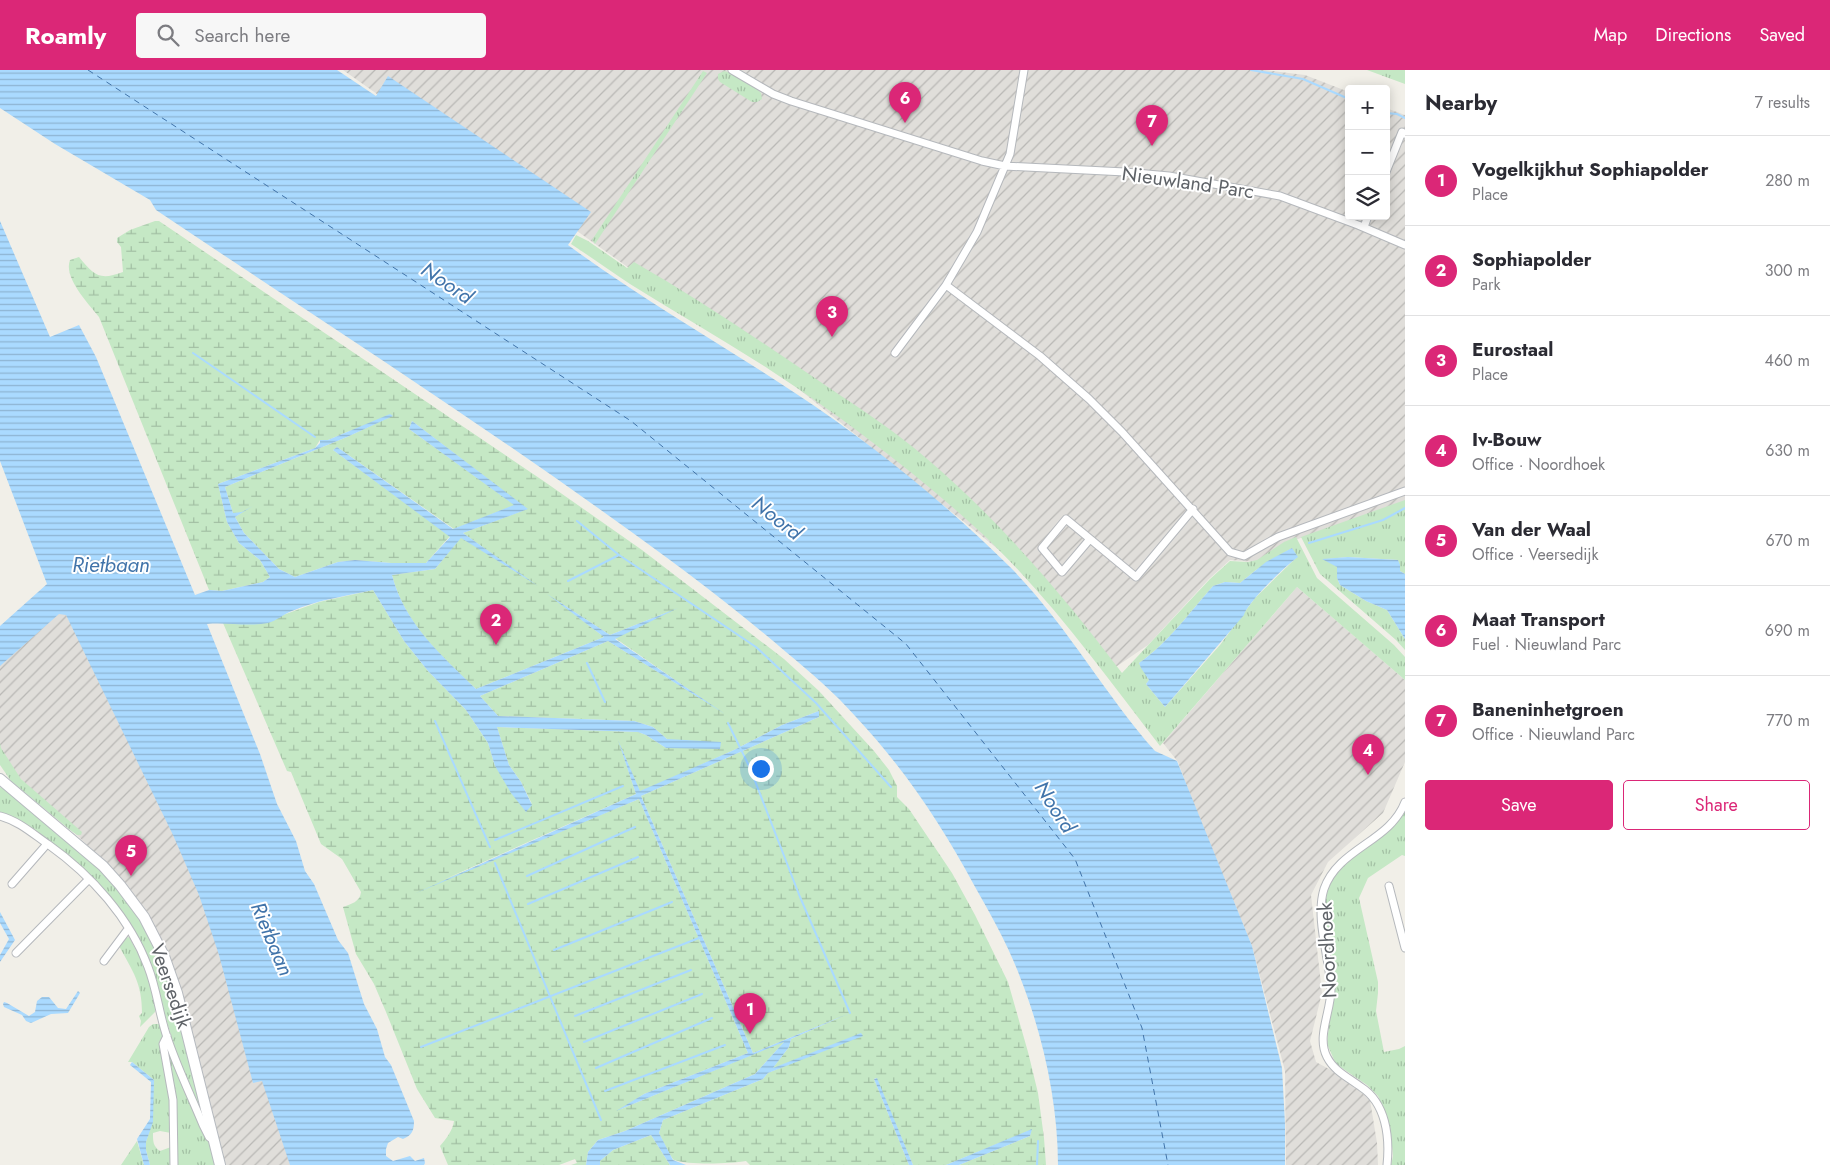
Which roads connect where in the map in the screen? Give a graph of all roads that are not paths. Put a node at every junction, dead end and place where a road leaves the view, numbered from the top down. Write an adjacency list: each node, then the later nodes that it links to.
1 (732, 70): 5 (street, Nieuwland Parc)
2 (1024, 70): 5 (street)
3 (1405, 134): 4 (street)
4 (1390, 162)
5 (1006, 166): 7 (street, Nieuwland Parc); 9 (street)
6 (1367, 220): 7 (street)
7 (1364, 227): 8 (street, Nieuwland Parc)
8 (1405, 245)
9 (946, 285): 10 (street); 12 (street)
10 (895, 353)
11 (1405, 491): 12 (street)
12 (1192, 509): 13 (street)
13 (1090, 539): 13 (street)
14 (0, 779): 27 (main road, Veersedijk)
15 (1405, 802): 30 (street, Noordhoek)
16 (0, 816): 17 (street)
17 (46, 844): 18 (street); 19 (street)
18 (89, 879): 21 (street); 24 (street)
19 (12, 884)
20 (1389, 886): 22 (street)
21 (128, 928): 25 (street); 26 (street)
22 (1403, 932): 23 (street)
23 (1405, 948)
24 (16, 953)
25 (104, 961)
26 (166, 1036): 27 (street); 28 (street)
27 (215, 1141): 29 (main road, Veersedijk)
28 (174, 1165)
29 (220, 1165)
30 (1387, 1165)

